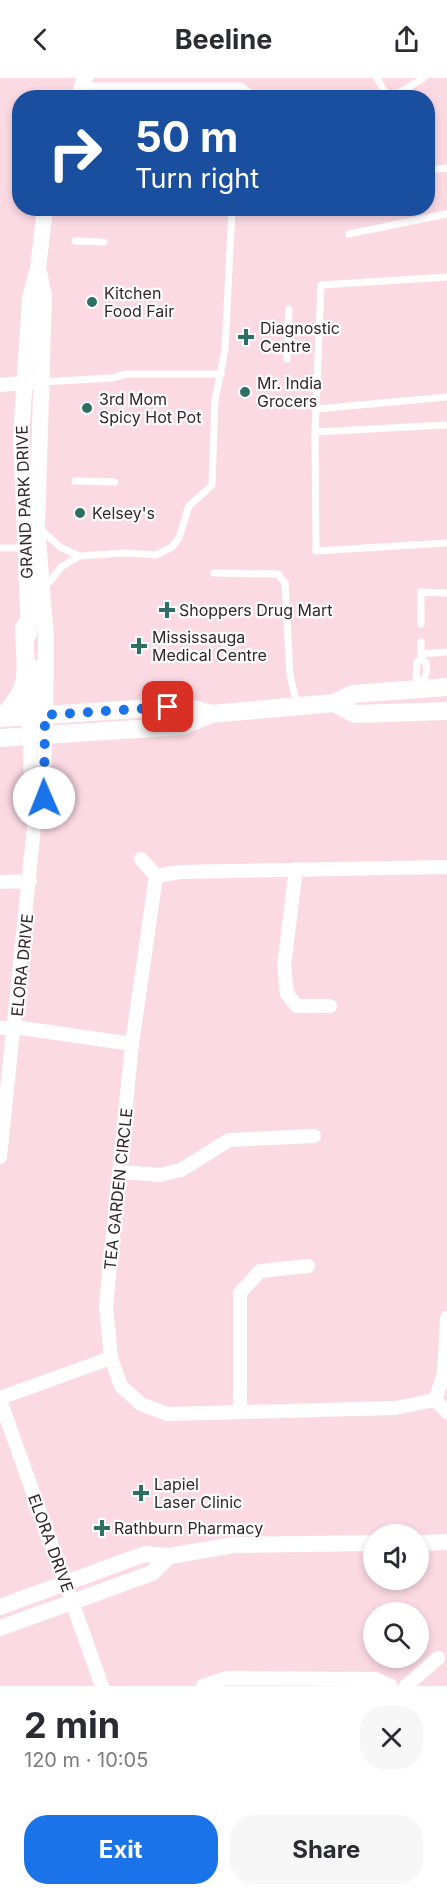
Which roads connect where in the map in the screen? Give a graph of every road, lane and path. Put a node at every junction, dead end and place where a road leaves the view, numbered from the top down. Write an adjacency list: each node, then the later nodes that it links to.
1 (424, 78): 4 (lane)
2 (82, 87): 3 (lane)
3 (246, 90)
4 (403, 90)
5 (447, 214): 8 (lane)
6 (44, 216): 11 (street, GRAND PARK DRIVE)
7 (232, 216): 15 (lane)
8 (349, 234)
9 (75, 241): 10 (lane)
10 (104, 242)
11 (38, 268): 16 (street, GRAND PARK DRIVE); 17 (street, GRAND PARK DRIVE)
12 (447, 277): 20 (lane)
13 (290, 309): 14 (lane)
14 (287, 359)
15 (221, 374): 16 (lane); 29 (lane)
16 (41, 382): 17 (street); 25 (street, GRAND PARK DRIVE)
17 (23, 383): 18 (street); 28 (street, GRAND PARK DRIVE)
18 (0, 385)
19 (447, 397): 20 (lane)
20 (316, 409): 22 (lane)
21 (447, 425): 22 (lane)
22 (315, 432): 26 (lane)
23 (75, 482): 24 (lane)
24 (115, 482)
25 (38, 528): 29 (lane); 31 (street, GRAND PARK DRIVE)
26 (447, 543)
27 (0, 548): 28 (lane)
28 (25, 548): 33 (street, GRAND PARK DRIVE)
29 (79, 556): 31 (lane)
30 (214, 573): 41 (lane)
31 (43, 590): 44 (street, GRAND PARK DRIVE)
32 (447, 593): 34 (lane)
33 (28, 622): 44 (street, GRAND PARK DRIVE); 45 (main road)
34 (421, 624)
35 (421, 642): 37 (lane)
36 (447, 651): 37 (lane)
37 (421, 656): 38 (lane)
38 (421, 686): 39 (main road); 40 (main road)
39 (447, 687)
40 (334, 703): 41 (main road); 42 (main road)
41 (297, 705): 43 (main road)
42 (447, 711)
43 (211, 714): 44 (main road); 46 (main road)
44 (38, 716): 45 (main road); 46 (street, GRAND PARK DRIVE)
45 (0, 718)
46 (37, 736): 47 (main road); 52 (street, ELORA DRIVE)
47 (0, 738)
48 (141, 859): 51 (street)
49 (447, 867): 50 (street)
50 (296, 869): 51 (street); 54 (street)
51 (156, 876): 57 (street, TEA GARDEN CIRCLE)
52 (30, 881): 53 (street); 55 (street, ELORA DRIVE)
53 (0, 882)
54 (330, 1006)
55 (15, 1027): 56 (street); 57 (street); 59 (street, ELORA DRIVE)
56 (0, 1028)
57 (132, 1044): 60 (street, TEA GARDEN CIRCLE)
58 (314, 1136): 60 (street)
59 (0, 1157)
60 (121, 1172): 63 (street, TEA GARDEN CIRCLE)
61 (308, 1266): 66 (street)
62 (447, 1318): 65 (street)
63 (111, 1358): 64 (street); 66 (street, TEA GARDEN CIRCLE)
64 (0, 1399): 68 (street, ELORA DRIVE)
65 (435, 1400): 66 (street, TEA GARDEN CIRCLE); 67 (street)
66 (240, 1410)
67 (447, 1412)
68 (4, 1423): 73 (street, ELORA DRIVE)
69 (447, 1542): 71 (street)
70 (363, 1543): 72 (street)
71 (429, 1543)
72 (169, 1556): 73 (street); 74 (street)
73 (66, 1582): 74 (street, ELORA DRIVE); 75 (street)
74 (73, 1602): 76 (street); 78 (street, ELORA DRIVE)
75 (0, 1607)
76 (0, 1628)
77 (438, 1658): 81 (street)
78 (102, 1686)
79 (203, 1686): 80 (street)
80 (391, 1686)
81 (406, 1686)

